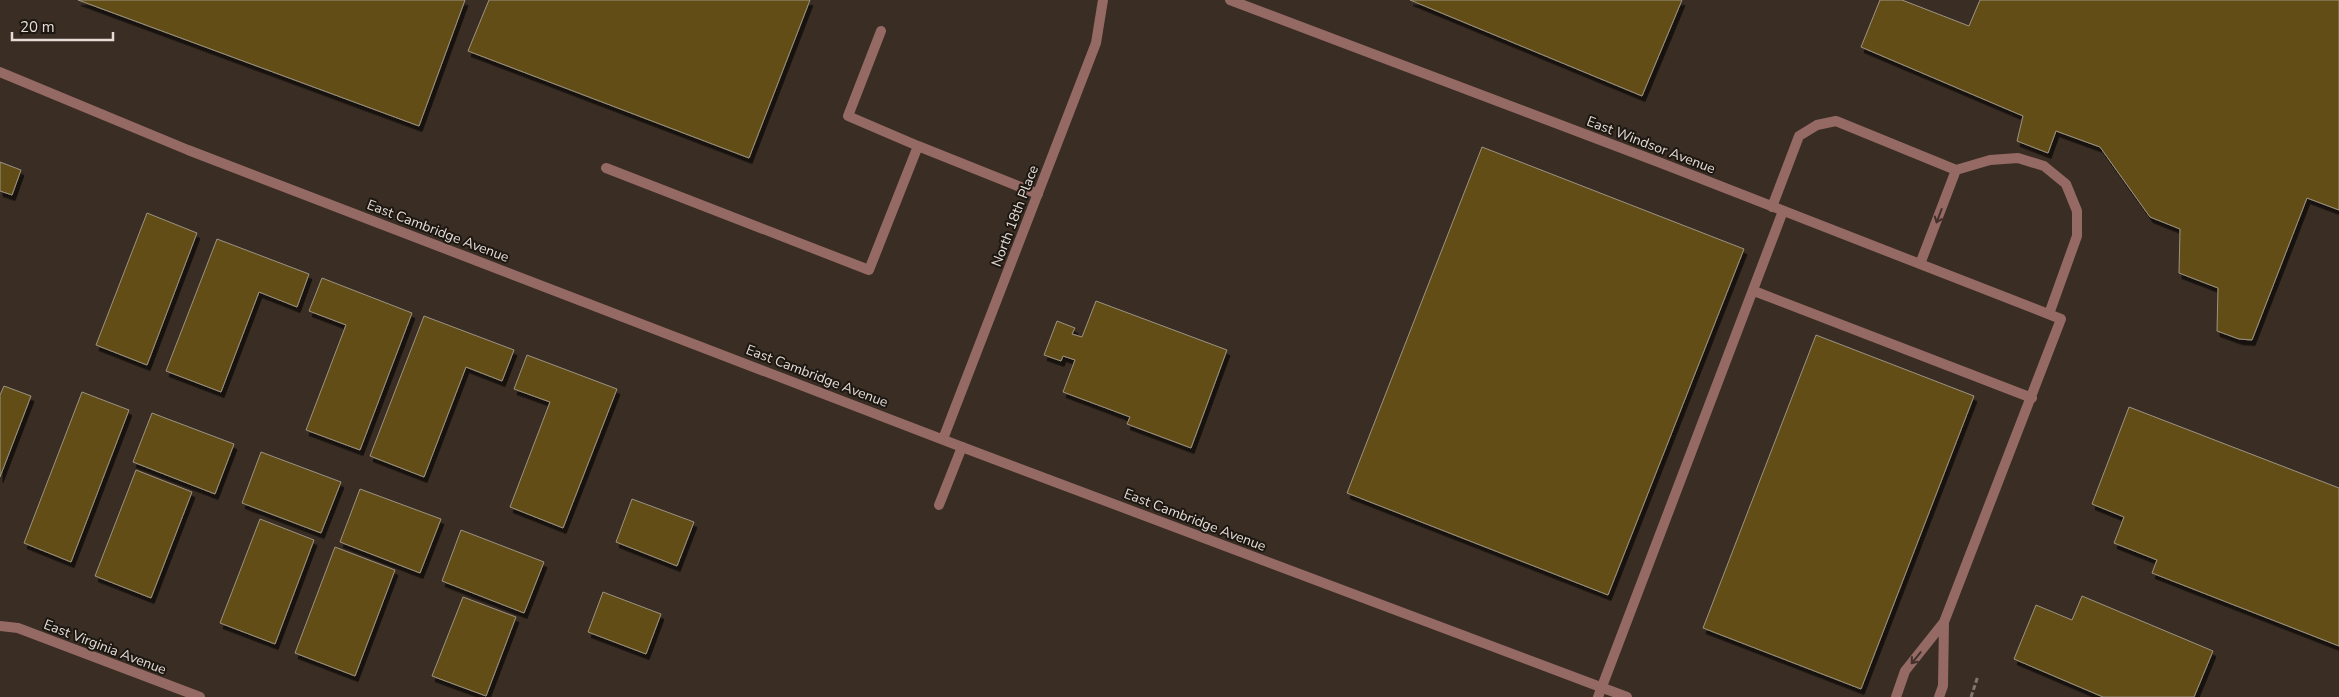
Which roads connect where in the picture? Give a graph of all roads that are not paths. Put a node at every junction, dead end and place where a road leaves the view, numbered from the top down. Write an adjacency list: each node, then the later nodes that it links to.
1 (1103, 0): 8 (street, North 18th Place)
2 (1230, 0): 9 (street, East Windsor Avenue)
3 (881, 31): 5 (street)
4 (0, 72): 15 (street, East Cambridge Avenue)
5 (918, 146): 6 (street); 8 (street)
6 (606, 168)
7 (1956, 170): 9 (street); 11 (street, one-way to 11); 13 (street)
8 (1038, 194): 15 (street, North 18th Place)
9 (1772, 207): 10 (street, East Windsor Avenue)
10 (1783, 212): 11 (street, East Windsor Avenue); 12 (street)
11 (1920, 264): 13 (street, East Windsor Avenue)
12 (1754, 290): 14 (street); 20 (street)
13 (2049, 314): 14 (street, East Windsor Avenue)
14 (2032, 398): 18 (street)
15 (943, 439): 16 (street, East Cambridge Avenue)
16 (962, 447): 17 (street); 20 (street, East Cambridge Avenue)
17 (939, 504)
18 (1944, 622): 23 (street, one-way to 23); 24 (street)
19 (0, 626): 21 (street, East Virginia Avenue)
20 (1600, 692): 22 (street, East Cambridge Avenue)
21 (200, 697)
22 (1627, 697)
23 (1896, 697)
24 (1938, 697)

